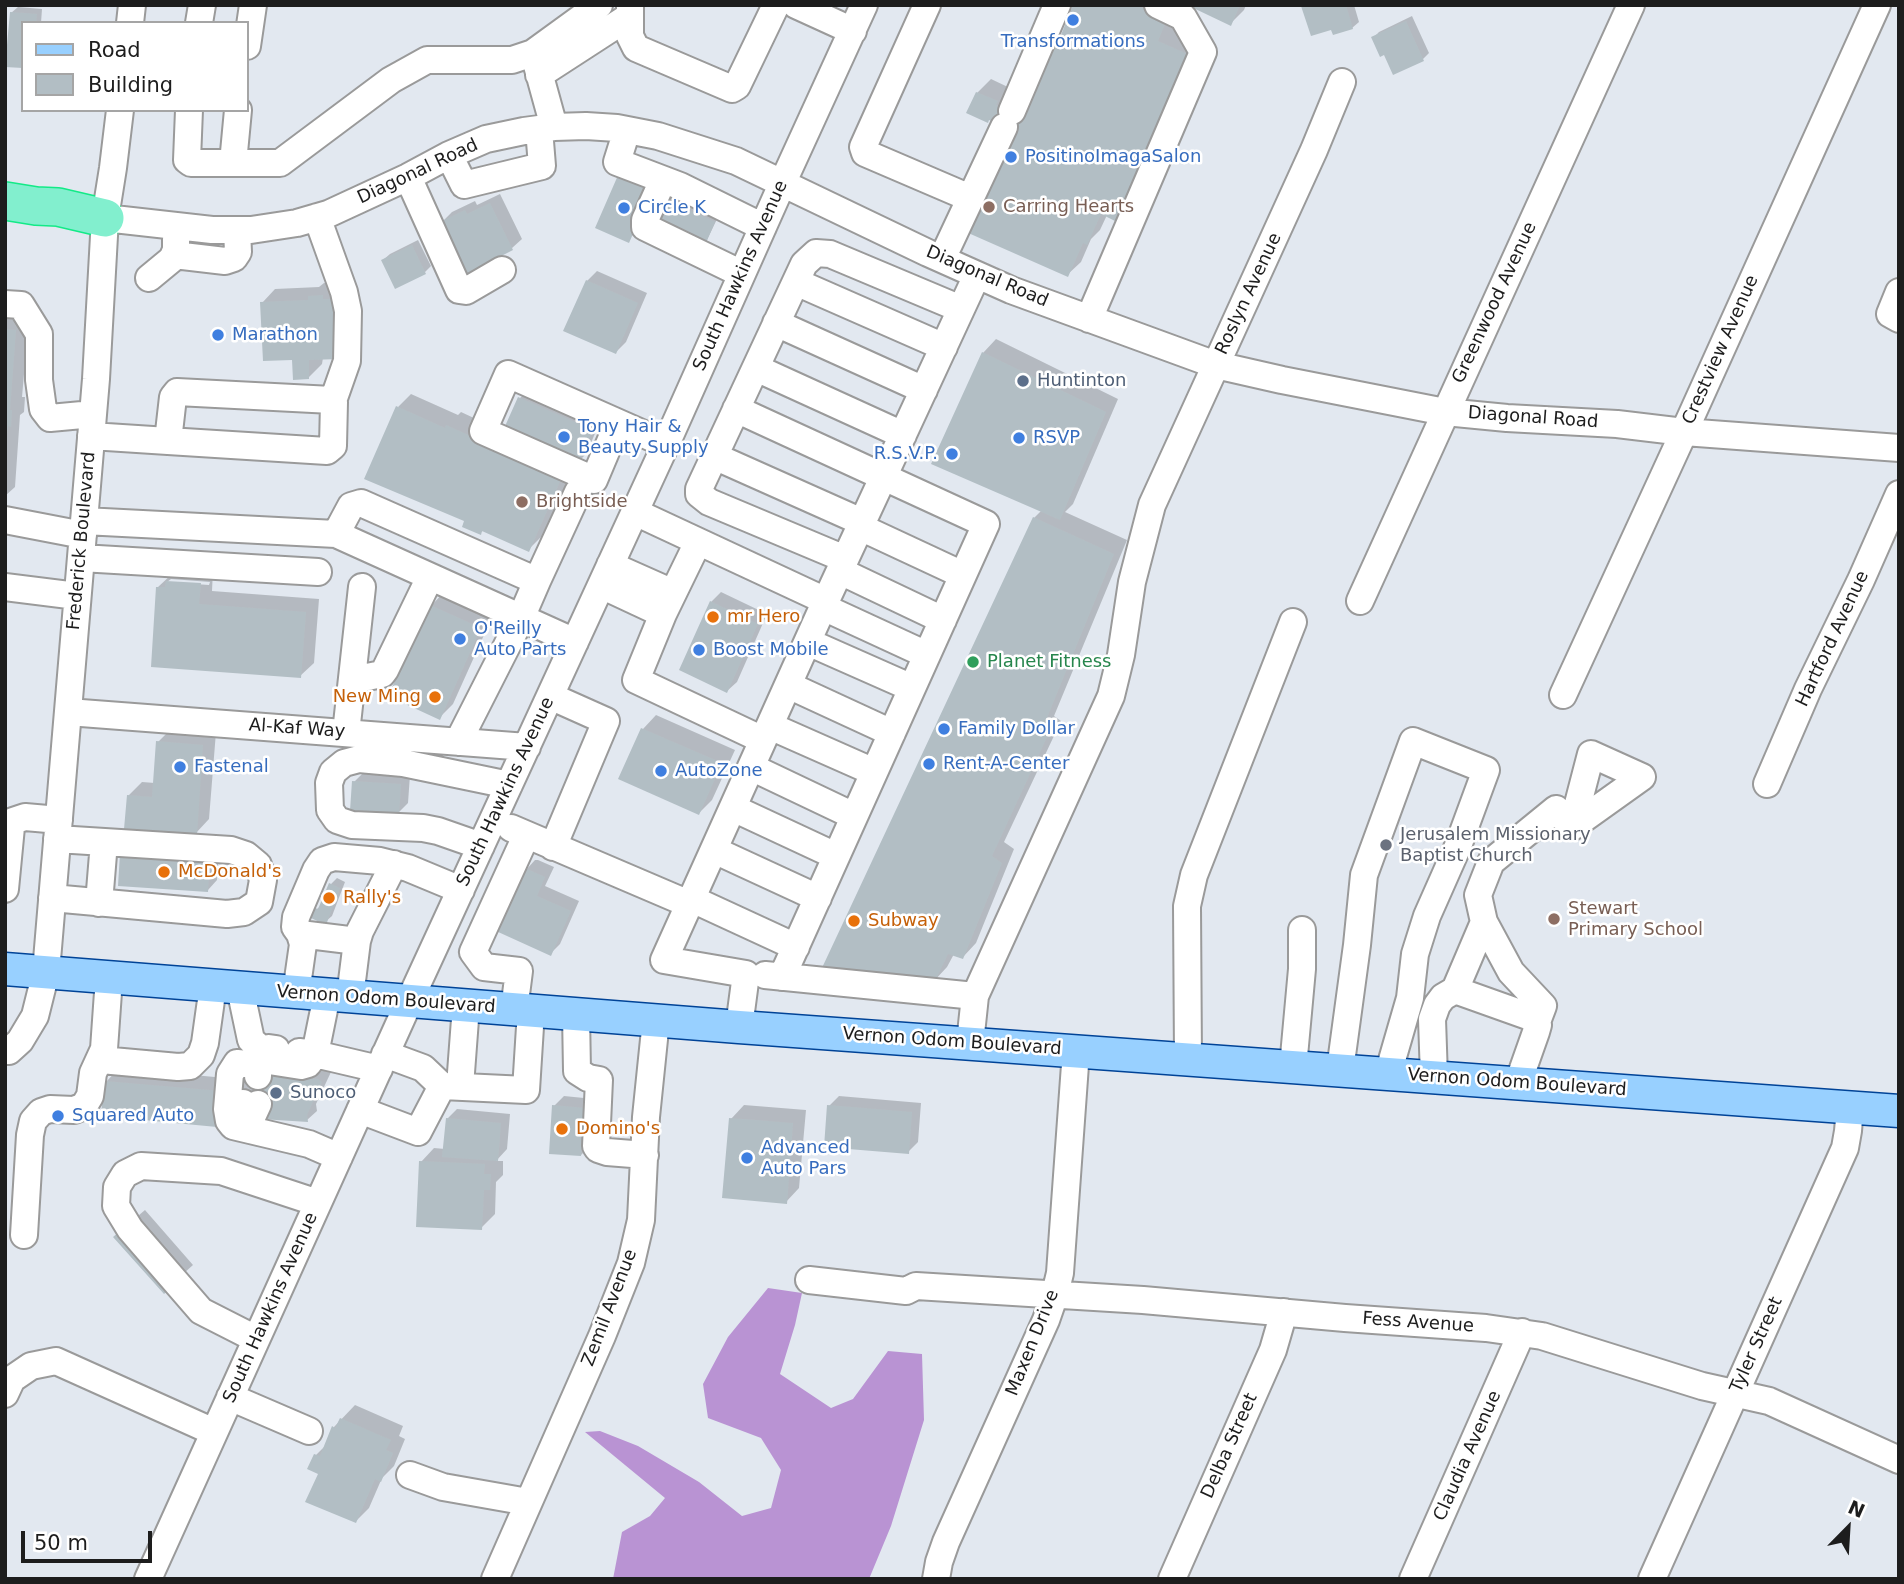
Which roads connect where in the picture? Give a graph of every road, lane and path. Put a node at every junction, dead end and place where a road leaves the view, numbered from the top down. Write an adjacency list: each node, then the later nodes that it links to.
1 (253, 5): 13 (street)
2 (599, 5): 14 (street)
3 (776, 5): 11 (street)
4 (796, 5): 12 (street)
5 (864, 5): 12 (street, South Hawkins Avenue)
6 (927, 5): 27 (street)
7 (1057, 5): 27 (street)
8 (1158, 5): 46 (street)
9 (1631, 5): 55 (street, Greenwood Avenue)
10 (1877, 5): 58 (street, Crestview Avenue)
11 (630, 10): 14 (street)
12 (853, 30): 26 (street, South Hawkins Avenue)
13 (248, 39)
14 (536, 64): 19 (street); 23 (street)
15 (1342, 82): 50 (street, Roslyn Avenue)
16 (120, 112): 31 (street, Frederick Boulevard)
17 (190, 112): 23 (street)
18 (238, 112): 23 (street)
19 (547, 128): 20 (street, Diagonal Road); 21 (street, Diagonal Road); 21 (street)
20 (627, 130): 22 (street, Diagonal Road); 25 (street)
21 (449, 155): 24 (street, Diagonal Road)
22 (730, 159): 26 (street, Diagonal Road); 28 (street)
23 (233, 163)
24 (408, 177): 30 (street, Diagonal Road); 38 (street)
25 (663, 180): 28 (street); 39 (street)
26 (783, 182): 34 (street, South Hawkins Avenue); 37 (street, Diagonal Road)
27 (970, 198): 37 (street)
28 (710, 200): 34 (street)
29 (5, 201): 31 (highway)
30 (317, 217): 35 (street, Diagonal Road); 53 (street)
31 (105, 218): 32 (highway); 33 (street, Diagonal Road); 57 (street, Frederick Boulevard)
32 (5, 224)
33 (176, 226): 35 (street, Diagonal Road); 36 (street)
34 (763, 227): 39 (street, South Hawkins Avenue)
35 (237, 230): 36 (street)
36 (174, 255): 41 (street)
37 (942, 259): 40 (street, Diagonal Road)
38 (502, 270)
39 (742, 274): 61 (street, South Hawkins Avenue)
40 (977, 275): 45 (street); 46 (street, Diagonal Road)
41 (149, 278)
42 (796, 282): 45 (street); 48 (street); 49 (street)
43 (1899, 292): 47 (street)
44 (5, 304): 57 (street)
45 (961, 309): 49 (street)
46 (1089, 319): 50 (street, Diagonal Road)
47 (1899, 319)
48 (776, 323): 51 (street); 52 (street)
49 (944, 347): 52 (street)
50 (1216, 365): 55 (street, Diagonal Road); 139 (street, Roslyn Avenue)
51 (756, 368): 54 (street); 59 (street)
52 (924, 390): 59 (street)
53 (333, 401): 60 (street); 60 (street)
54 (736, 409): 63 (street); 64 (street)
55 (1445, 412): 58 (street, Diagonal Road); 82 (street, Greenwood Avenue)
56 (618, 423): 56 (street); 61 (street)
57 (92, 425): 60 (street); 71 (street, Frederick Boulevard)
58 (1684, 432): 62 (street, Diagonal Road); 94 (street, Crestview Avenue)
59 (903, 435): 64 (street)
60 (168, 441)
61 (666, 444): 67 (street, South Hawkins Avenue)
62 (1899, 448)
63 (714, 456): 69 (street); 73 (street)
64 (883, 477): 69 (street); 76 (street)
65 (578, 492): 78 (street)
66 (1899, 494): 105 (street, Hartford Avenue)
67 (635, 512): 72 (street); 75 (street, South Hawkins Avenue)
68 (5, 520): 71 (street)
69 (861, 524): 73 (street); 76 (street)
70 (336, 534): 71 (street); 77 (street); 78 (street)
71 (82, 538): 74 (street); 81 (street, Frederick Boulevard)
72 (698, 541): 83 (street); 84 (street)
73 (843, 565): 84 (street); 86 (street)
74 (318, 572)
75 (606, 575): 83 (street); 88 (street, South Hawkins Avenue)
76 (962, 575): 86 (street)
77 (430, 577): 85 (street); 91 (street)
78 (537, 581): 85 (street)
79 (5, 587): 81 (street)
80 (362, 587): 91 (street)
81 (77, 596): 96 (street, Frederick Boulevard)
82 (1360, 601)
83 (668, 603): 98 (street)
84 (825, 604): 89 (street); 90 (street)
85 (521, 618): 88 (street); 100 (street)
86 (943, 620): 90 (street)
87 (1293, 622): 151 (street)
88 (575, 642): 95 (street, South Hawkins Avenue)
89 (808, 642): 92 (street); 93 (street)
90 (927, 655): 93 (street)
91 (352, 680): 97 (street)
92 (788, 685): 98 (street); 99 (street)
93 (912, 688): 99 (street)
94 (1563, 695)
95 (550, 696): 101 (street, South Hawkins Avenue); 115 (street)
96 (68, 712): 97 (street, Al-Kaf Way); 111 (street, Frederick Boulevard)
97 (346, 733): 102 (street, Al-Kaf Way)
98 (766, 733): 103 (street); 104 (street)
99 (892, 733): 104 (street)
100 (458, 741): 101 (street, Al-Kaf Way); 102 (street, Al-Kaf Way)
101 (527, 747): 106 (street, South Hawkins Avenue)
102 (404, 750): 106 (street); 114 (street)
103 (751, 768): 107 (street); 108 (street)
104 (874, 772): 108 (street)
105 (1767, 784)
106 (509, 785): 109 (street, South Hawkins Avenue)
107 (733, 808): 116 (street); 117 (street)
108 (854, 816): 117 (street)
109 (493, 820): 112 (street); 114 (street, South Hawkins Avenue)
110 (1572, 827): 125 (street)
111 (58, 830): 113 (street); 119 (street); 121 (street, Frederick Boulevard)
112 (526, 836): 115 (street); 142 (street)
113 (104, 842): 123 (street); 123 (street)
114 (481, 846): 120 (street, South Hawkins Avenue)
115 (553, 847): 124 (street)
116 (714, 850): 122 (street); 124 (street)
117 (836, 856): 122 (street)
118 (394, 864): 120 (street); 127 (street); 128 (street)
119 (5, 889)
120 (461, 890): 140 (street, South Hawkins Avenue)
121 (52, 898): 123 (street); 131 (street, Frederick Boulevard)
122 (818, 898): 129 (street)
123 (99, 902)
124 (690, 902): 129 (street); 132 (street)
125 (1485, 922): 136 (street); 145 (street)
126 (1302, 930): 154 (street)
127 (300, 934): 128 (street); 137 (street)
128 (357, 941): 138 (street)
129 (796, 947): 133 (street)
130 (5, 969): 131 (main road, Vernon Odom Boulevard)
131 (46, 972): 134 (main road, Vernon Odom Boulevard); 148 (street, Frederick Boulevard)
132 (746, 974): 133 (street); 146 (street)
133 (782, 977): 139 (street)
134 (109, 978): 135 (main road, Vernon Odom Boulevard); 152 (street)
135 (226, 987): 137 (main road, Vernon Odom Boulevard); 150 (street); 152 (street)
136 (1455, 990): 145 (street); 157 (street)
137 (296, 993): 138 (main road, Vernon Odom Boulevard)
138 (338, 996): 140 (main road, Vernon Odom Boulevard); 150 (street)
139 (975, 996): 147 (street, Roslyn Avenue)
140 (409, 1002): 141 (main road, Vernon Odom Boulevard); 153 (street, South Hawkins Avenue)
141 (466, 1006): 142 (main road, Vernon Odom Boulevard); 159 (street)
142 (522, 1010): 143 (main road, Vernon Odom Boulevard); 159 (street)
143 (576, 1014): 144 (main road, Vernon Odom Boulevard); 163 (street)
144 (656, 1020): 146 (main road, Vernon Odom Boulevard); 163 (street, Zemil Avenue)
145 (1536, 1022): 158 (street)
146 (739, 1027): 147 (main road, Vernon Odom Boulevard)
147 (970, 1043): 149 (main road, Vernon Odom Boulevard)
148 (5, 1051)
149 (1076, 1051): 151 (main road, Vernon Odom Boulevard); 168 (street, Maxen Drive)
150 (276, 1056): 153 (street); 164 (street)
151 (1188, 1059): 154 (main road, Vernon Odom Boulevard)
152 (100, 1060): 166 (street)
153 (382, 1061): 159 (street); 161 (street, South Hawkins Avenue)
154 (1293, 1067): 155 (main road, Vernon Odom Boulevard)
155 (1340, 1070): 156 (main road, Vernon Odom Boulevard); 156 (street)
156 (1388, 1074): 157 (main road, Vernon Odom Boulevard)
157 (1434, 1077): 158 (main road, Vernon Odom Boulevard)
158 (1518, 1083): 160 (main road, Vernon Odom Boulevard)
159 (451, 1086): 161 (street)
160 (1850, 1107): 162 (main road, Vernon Odom Boulevard); 173 (street, Tyler Street)
161 (360, 1110): 164 (street, South Hawkins Avenue)
162 (1899, 1111)
163 (645, 1154): 179 (street, Zemil Avenue)
164 (339, 1157): 165 (street, South Hawkins Avenue)
165 (318, 1203): 171 (street, South Hawkins Avenue); 171 (street)
166 (24, 1236)
167 (809, 1280): 168 (street, Fess Avenue)
168 (1055, 1294): 169 (street, Fess Avenue); 182 (street, Maxen Drive)
169 (1284, 1312): 170 (street, Fess Avenue); 183 (street, Delba Street)
170 (1522, 1332): 173 (street, Fess Avenue); 184 (street, Claudia Avenue)
171 (256, 1339): 174 (street, South Hawkins Avenue)
172 (5, 1394): 176 (street)
173 (1735, 1394): 177 (street, Fess Avenue); 185 (street, Tyler Street)
174 (230, 1397): 175 (street); 176 (street, South Hawkins Avenue)
175 (310, 1431)
176 (214, 1432): 180 (street, South Hawkins Avenue)
177 (1899, 1460)
178 (410, 1475): 179 (street)
179 (528, 1502): 181 (street, Zemil Avenue)
180 (148, 1579)
181 (495, 1579)
182 (936, 1579)
183 (1172, 1579)
184 (1413, 1579)
185 (1651, 1579)

